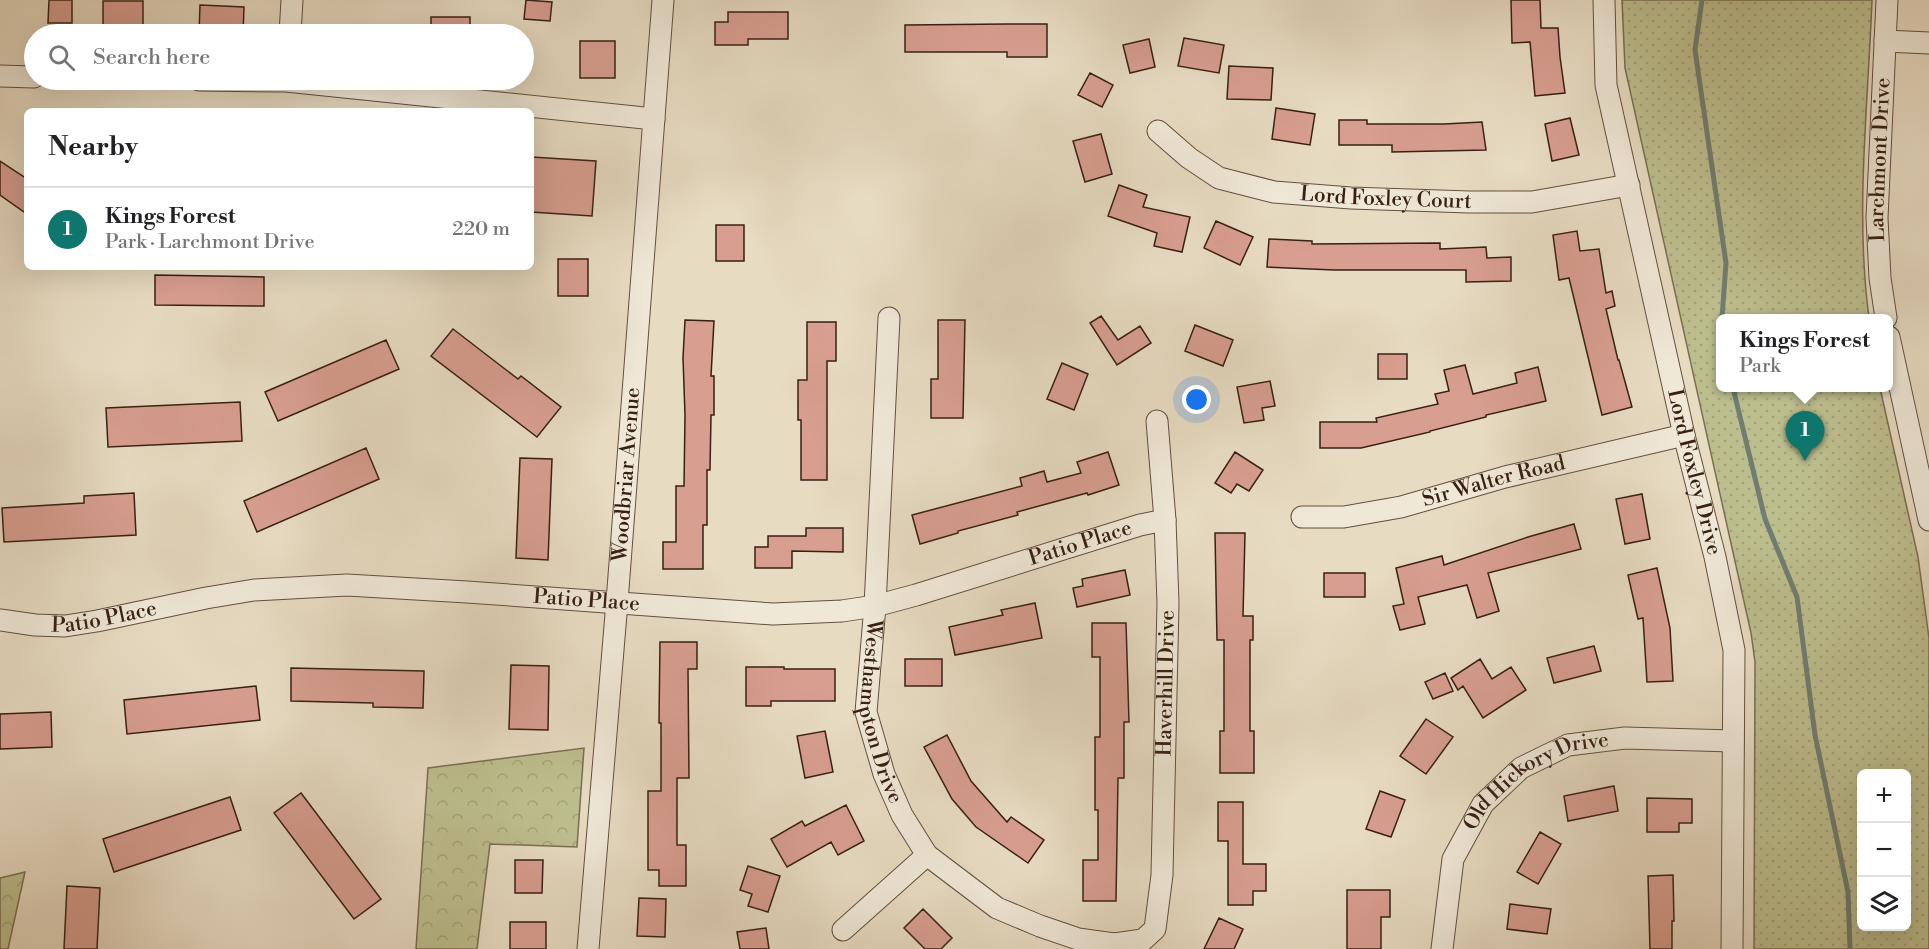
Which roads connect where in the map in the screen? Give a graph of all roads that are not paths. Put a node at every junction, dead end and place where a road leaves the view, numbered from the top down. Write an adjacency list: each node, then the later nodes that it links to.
1 (292, 0): 5 (street)
2 (663, 0): 11 (street, Woodbriar Avenue)
3 (1604, 0): 13 (street, Lord Foxley Drive)
4 (1887, 0): 6 (street, Larchmont Drive)
5 (291, 24)
6 (1886, 41): 7 (street); 14 (street, Larchmont Drive)
7 (1929, 43)
8 (0, 76): 9 (street)
9 (24, 77)
10 (380, 90): 11 (street)
11 (654, 119): 22 (street, Woodbriar Avenue)
12 (1158, 131): 13 (street, Lord Foxley Court)
13 (1629, 185): 18 (street, Lord Foxley Drive)
14 (1885, 314)
15 (889, 318): 23 (street, Westhampton Drive)
16 (1893, 354): 21 (street)
17 (1157, 421): 20 (street, Haverhill Drive)
18 (1684, 435): 19 (street, Sir Walter Road); 25 (street, Lord Foxley Drive)
19 (1302, 516)
20 (1165, 520): 23 (street, Patio Place); 28 (street, Haverhill Drive)
21 (1929, 520)
22 (617, 602): 23 (street, Patio Place); 24 (street, Patio Place); 29 (street, Woodbriar Avenue)
23 (875, 606): 26 (street, Westhampton Drive)
24 (0, 620)
25 (1734, 741): 30 (street, Old Hickory Drive); 31 (street, Lord Foxley Drive)
26 (927, 855): 27 (street); 28 (street, Westhampton Drive)
27 (843, 930)
28 (1143, 940)
29 (588, 949)
30 (1442, 949)
31 (1732, 949)

